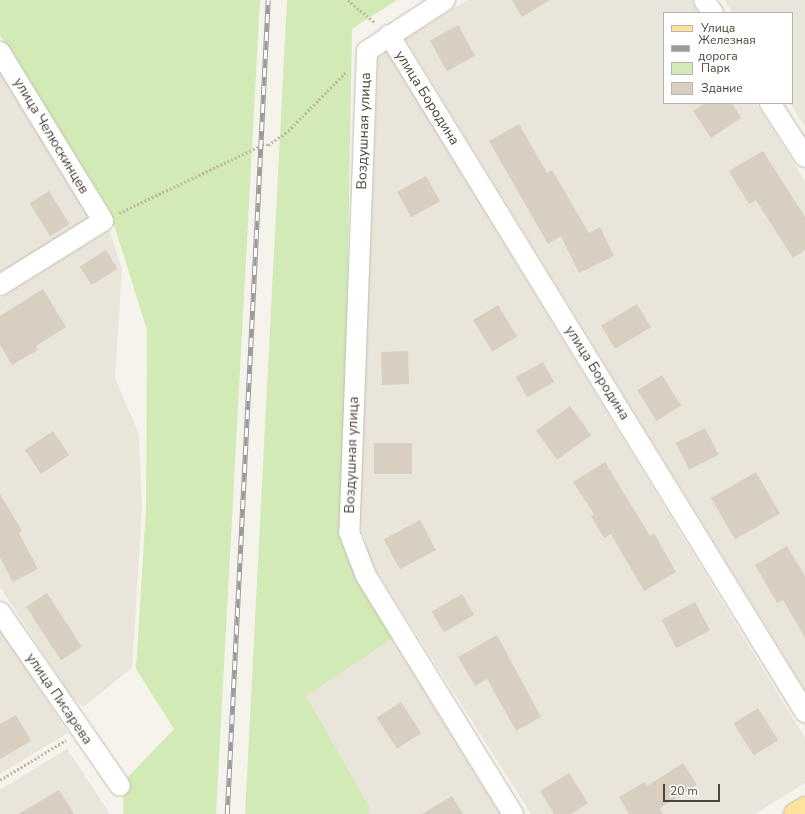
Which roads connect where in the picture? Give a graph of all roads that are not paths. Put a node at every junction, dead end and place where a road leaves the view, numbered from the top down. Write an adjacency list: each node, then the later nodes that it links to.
1 (445, 0): 4 (street)
2 (704, 0): 3 (street)
3 (711, 12)
4 (389, 35): 10 (street, улица Бородина); 13 (street, Воздушная улица)
5 (0, 52): 8 (street, улица Челюскинцев)
6 (771, 104): 7 (street)
7 (805, 157)
8 (0, 285)
9 (0, 612): 11 (street, улица Писарева)
10 (805, 712)
11 (120, 786)
12 (805, 808): 14 (main road)
13 (514, 814)
14 (795, 814)

